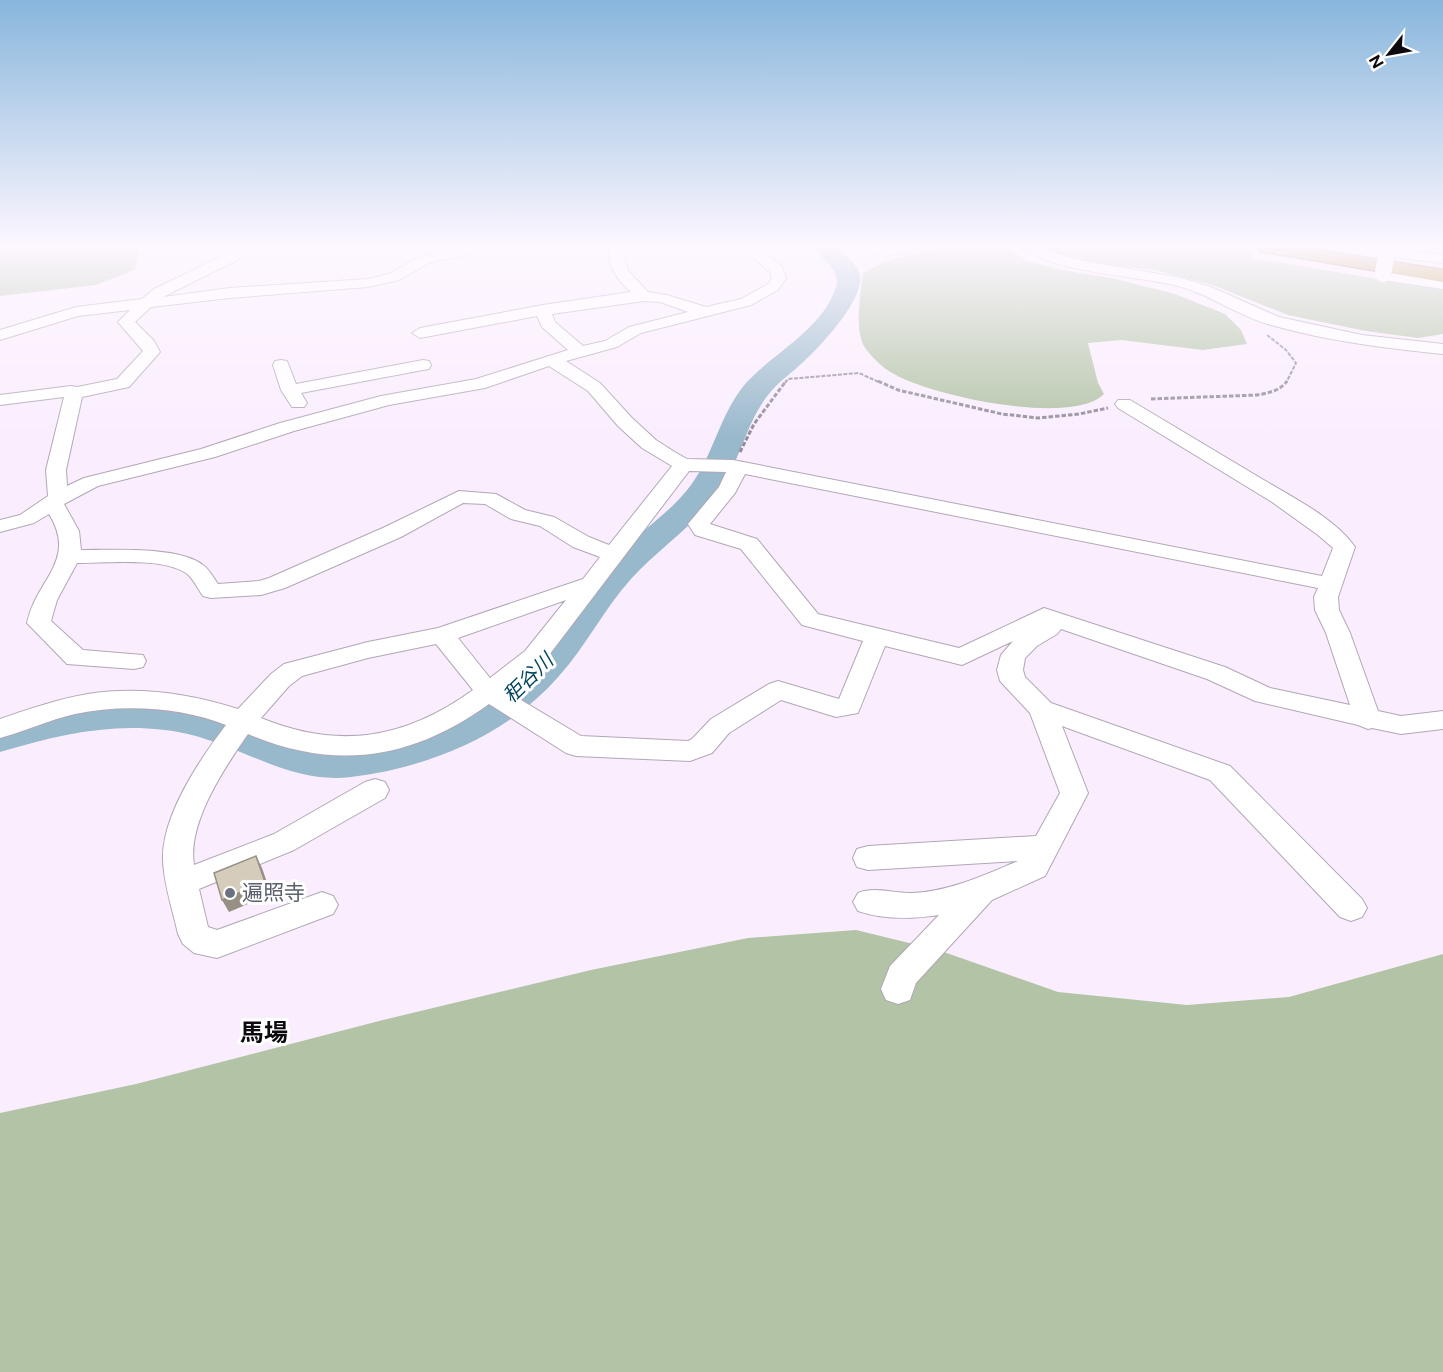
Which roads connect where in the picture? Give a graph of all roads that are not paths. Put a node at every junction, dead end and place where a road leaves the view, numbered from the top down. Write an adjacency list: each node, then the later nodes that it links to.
1 (87, 311): 10 (street)
2 (137, 311): 17 (street)
3 (538, 311): 9 (street)
4 (543, 311): 12 (street)
5 (702, 311): 8 (street)
6 (709, 311): 8 (street)
7 (1252, 311): 11 (street)
8 (705, 312): 12 (street)
9 (420, 333)
10 (0, 334)
11 (1440, 348)
12 (579, 352): 13 (street)
13 (552, 360): 20 (street); 21 (street)
14 (282, 365): 16 (street)
15 (423, 365): 16 (street)
16 (290, 390): 20 (street)
17 (75, 393): 18 (street); 23 (street)
18 (0, 400)
19 (1124, 404): 28 (street)
20 (310, 421): 23 (street)
21 (683, 465): 22 (street); 25 (street)
22 (736, 467): 28 (street); 31 (street)
23 (55, 500): 24 (street); 26 (street)
24 (0, 526)
25 (613, 554): 26 (street); 27 (street)
26 (71, 556): 32 (street)
27 (590, 584): 30 (street); 33 (street)
28 (1330, 584): 35 (street)
29 (1062, 621): 31 (street); 34 (street); 35 (street)
30 (442, 635): 33 (street); 37 (street)
31 (877, 636): 33 (street)
32 (135, 661)
33 (488, 692): 37 (street)
34 (1042, 709): 40 (street); 46 (street)
35 (1368, 720): 36 (street)
36 (1443, 720)
37 (241, 724): 38 (street); 42 (street)
38 (0, 729)
39 (375, 790): 42 (street)
40 (1045, 847): 41 (street); 43 (street)
41 (868, 858)
42 (183, 882): 45 (street)
43 (981, 890): 44 (street); 47 (street)
44 (869, 902)
45 (322, 905)
46 (1351, 908)
47 (898, 989)

